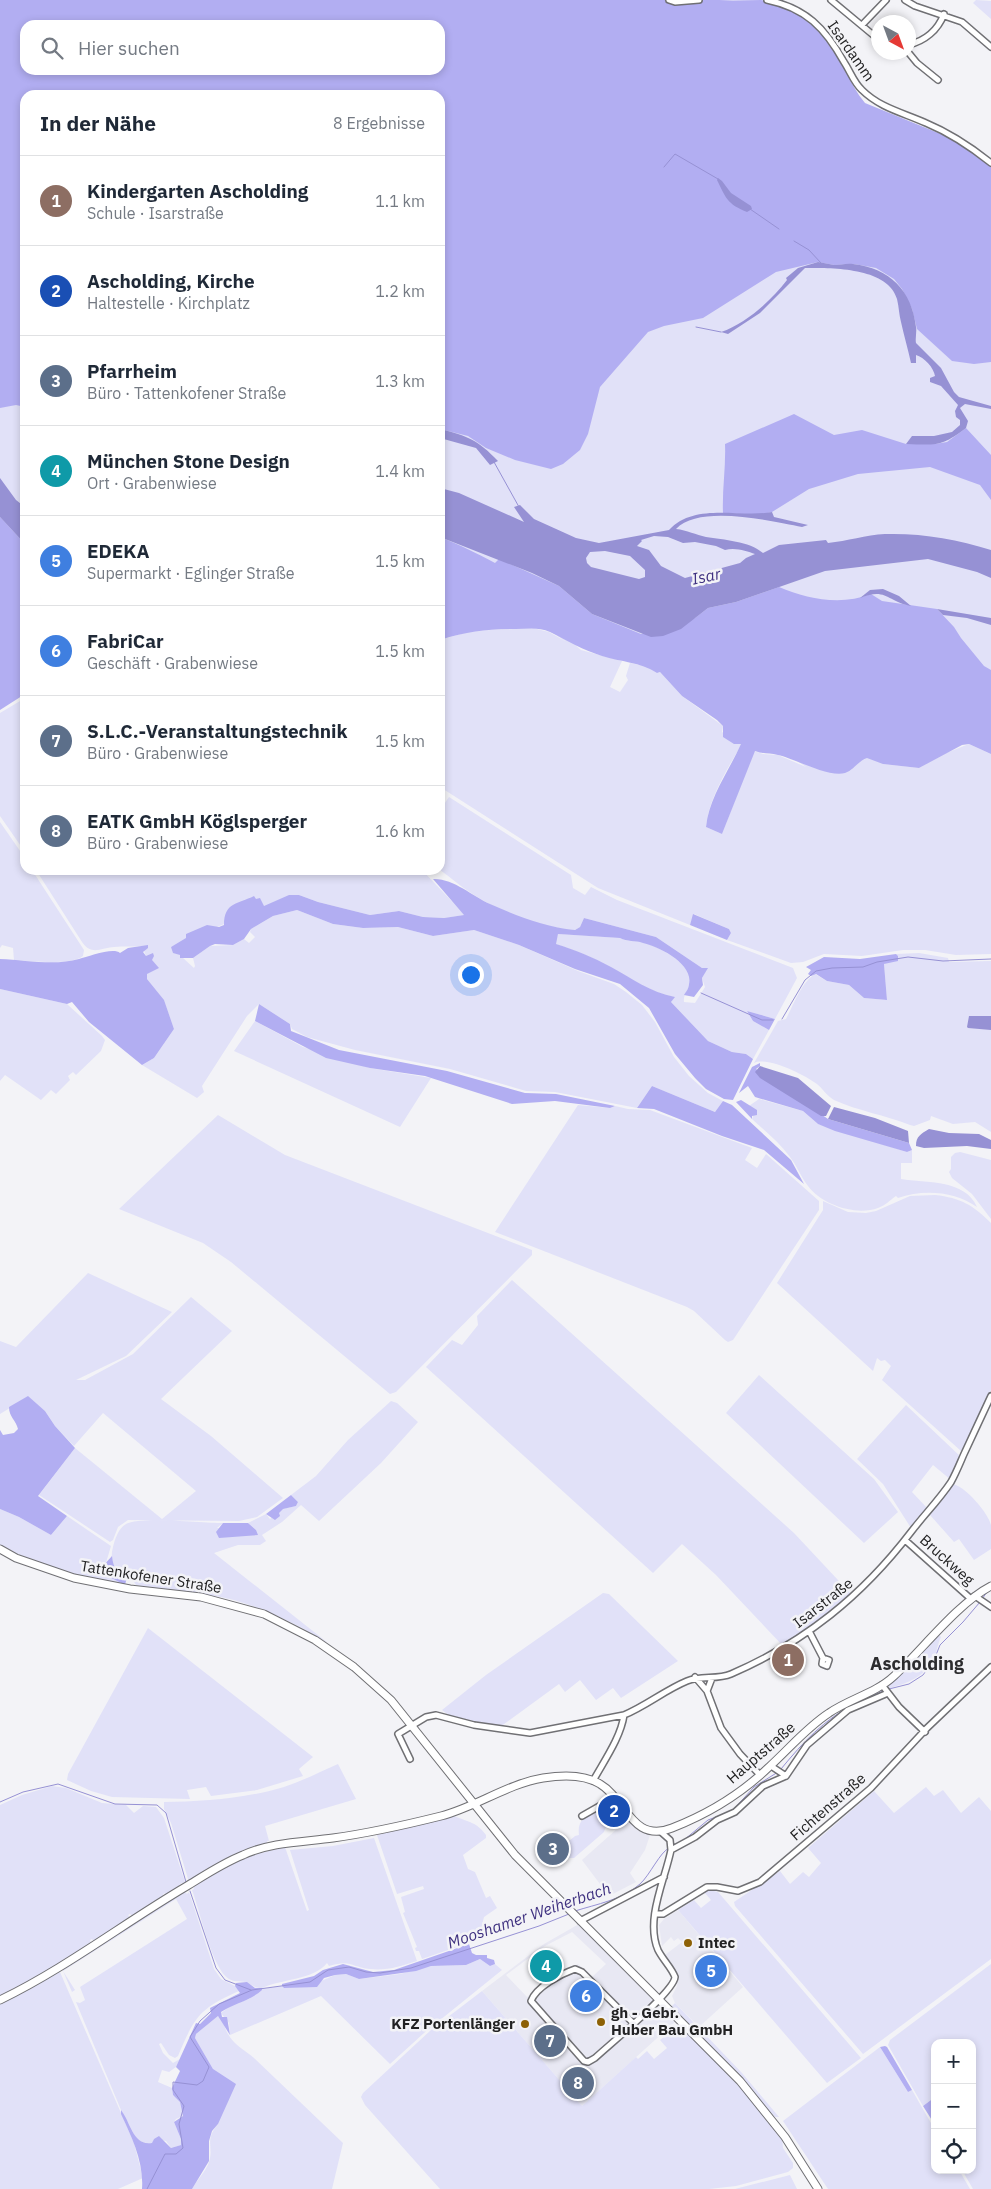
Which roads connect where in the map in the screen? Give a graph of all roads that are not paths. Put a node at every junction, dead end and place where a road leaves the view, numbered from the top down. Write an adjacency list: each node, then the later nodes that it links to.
1 (699, 0): 6 (street)
2 (767, 0): 14 (street, Isardamm)
3 (832, 0): 8 (street)
4 (886, 0): 8 (street)
5 (905, 0): 7 (street)
6 (673, 1)
7 (944, 14): 10 (street); 11 (street)
8 (862, 25): 9 (street)
9 (871, 33)
10 (916, 42)
11 (991, 47)
12 (915, 60): 13 (street)
13 (938, 80)
14 (991, 163)
15 (991, 1396): 16 (street, Isarstraße)
16 (906, 1540): 19 (street, Bruckweg); 21 (street, Isarstraße)
17 (0, 1549): 29 (main road, Tattenkofener Straße)
18 (991, 1586): 19 (main road, Hauptstraße)
19 (977, 1599): 20 (street, Bruckweg); 26 (main road, Hauptstraße)
20 (991, 1607)
21 (809, 1632): 22 (street); 25 (street, Isarstraße)
22 (823, 1658)
23 (991, 1667): 30 (street, Fichtenstraße)
24 (695, 1677): 25 (street, Isarstraße); 27 (street); 28 (street, Isarstraße)
25 (712, 1678): 27 (street)
26 (885, 1690): 30 (street); 32 (street); 32 (main road, Hauptstraße)
27 (706, 1692): 33 (street)
28 (624, 1715): 29 (street, Isarstraße); 34 (street)
29 (412, 1726): 31 (street); 36 (main road, Tattenkofener Straße)
30 (925, 1732): 44 (street, Fichtenstraße)
31 (410, 1759)
32 (778, 1771): 33 (main road, Hauptstraße); 42 (street)
33 (760, 1775): 40 (main road, Hauptstraße)
34 (594, 1781): 35 (main road); 36 (main road)
35 (617, 1800): 37 (street); 38 (main road)
36 (473, 1805): 45 (main road, Tattenkofener Straße); 47 (main road)
37 (598, 1808): 38 (street); 39 (street)
38 (624, 1810): 41 (main road)
39 (582, 1816)
40 (671, 1829): 41 (main road, Hauptstraße); 42 (street)
41 (661, 1832): 42 (street)
42 (671, 1846): 43 (street)
43 (664, 1877): 44 (street); 45 (street)
44 (656, 1914): 46 (street)
45 (577, 1919): 46 (main road, Tattenkofener Straße)
46 (659, 1999): 48 (street); 49 (main road, Tattenkofener Straße)
47 (0, 2000)
48 (633, 2023): 48 (street)
49 (818, 2189)

